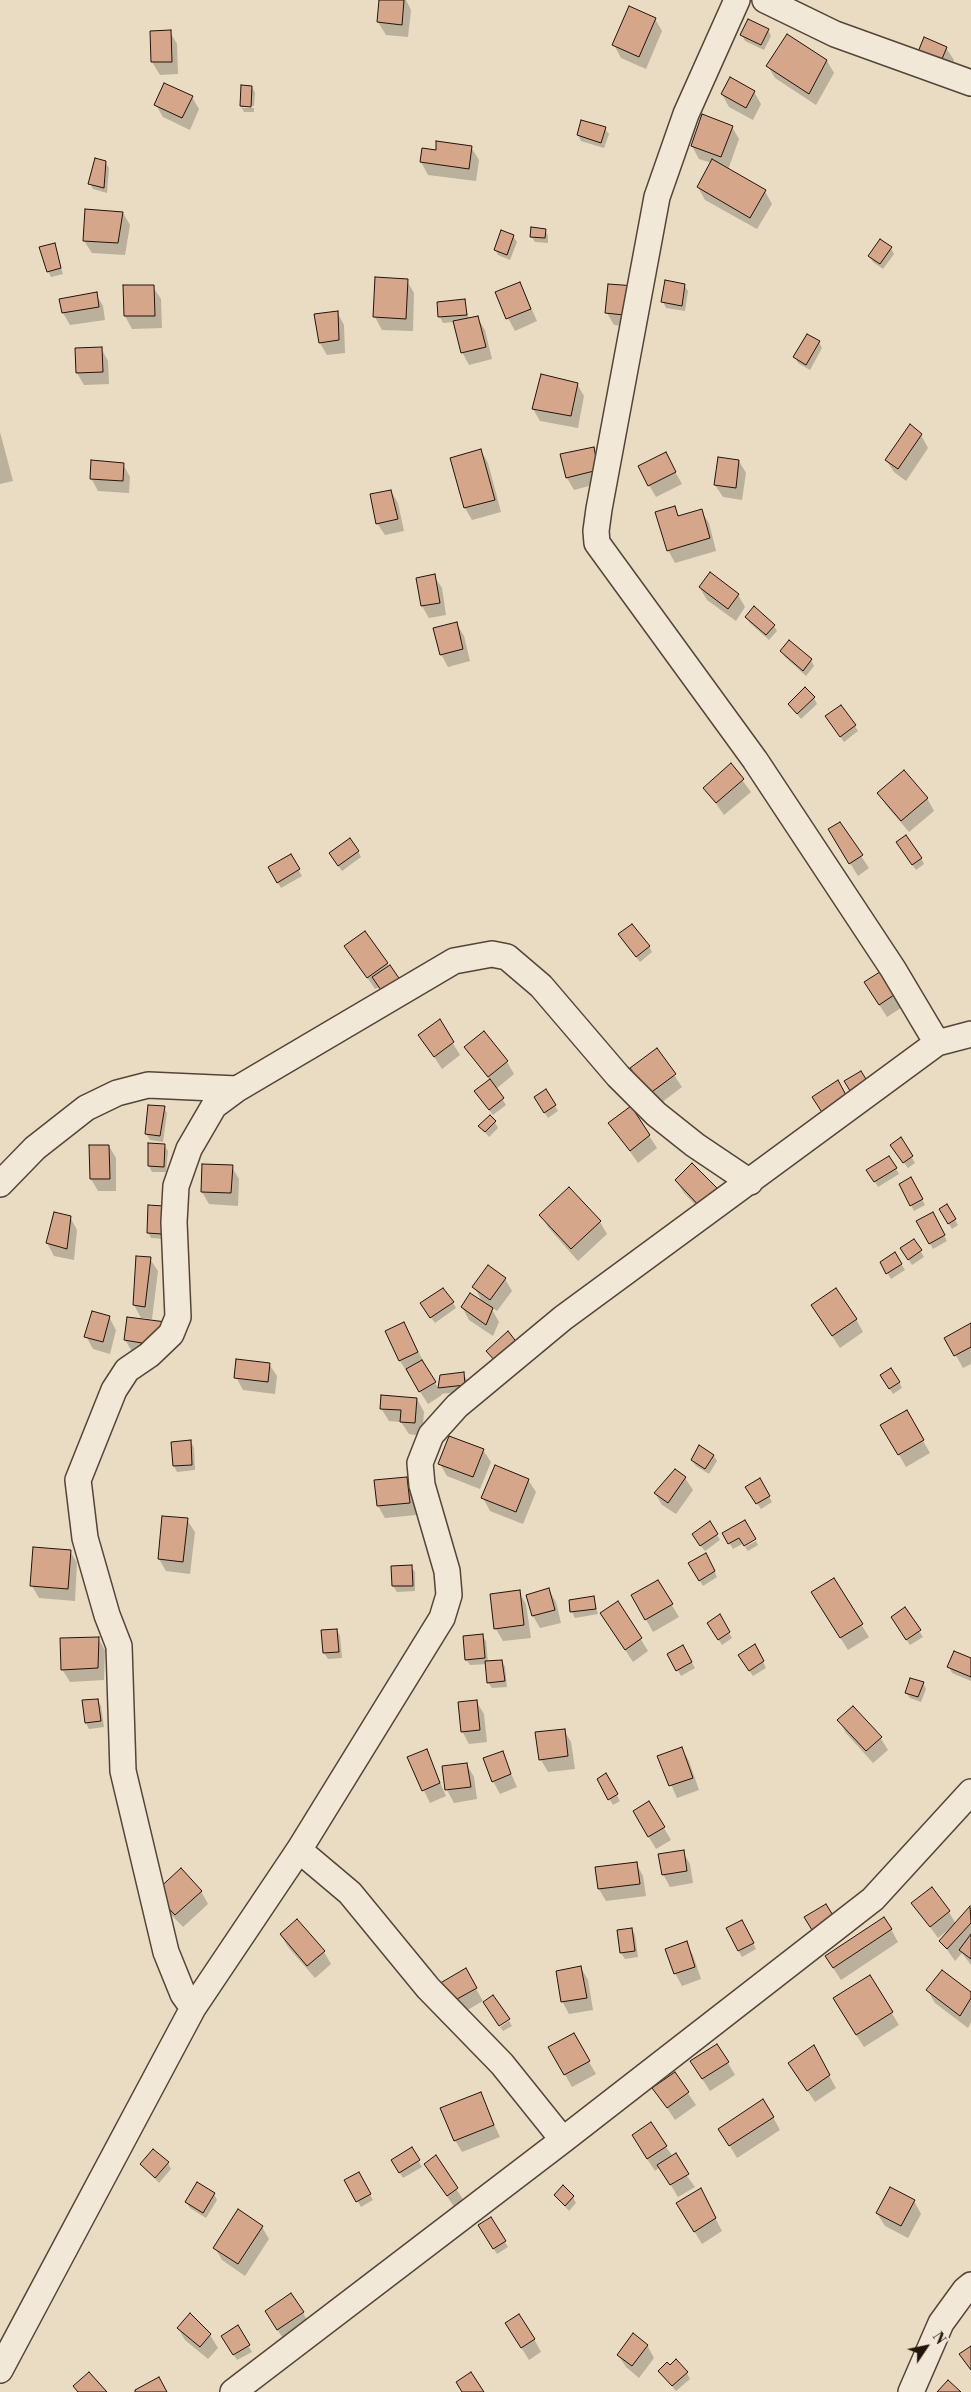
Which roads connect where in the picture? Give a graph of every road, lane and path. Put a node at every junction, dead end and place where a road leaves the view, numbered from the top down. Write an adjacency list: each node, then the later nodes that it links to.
1 (737, 0): 5 (street)
2 (765, 0): 3 (street)
3 (971, 83)
4 (969, 1039): 5 (street)
5 (937, 1042): 7 (street)
6 (237, 1089): 7 (street); 8 (street); 11 (street)
7 (750, 1182): 10 (street)
8 (0, 1184)
9 (971, 1792): 12 (street)
10 (299, 1850): 11 (street); 12 (street)
11 (193, 2008): 14 (street)
12 (562, 2140): 15 (street)
13 (971, 2285): 16 (street)
14 (0, 2370)
15 (233, 2392)
16 (911, 2392)

